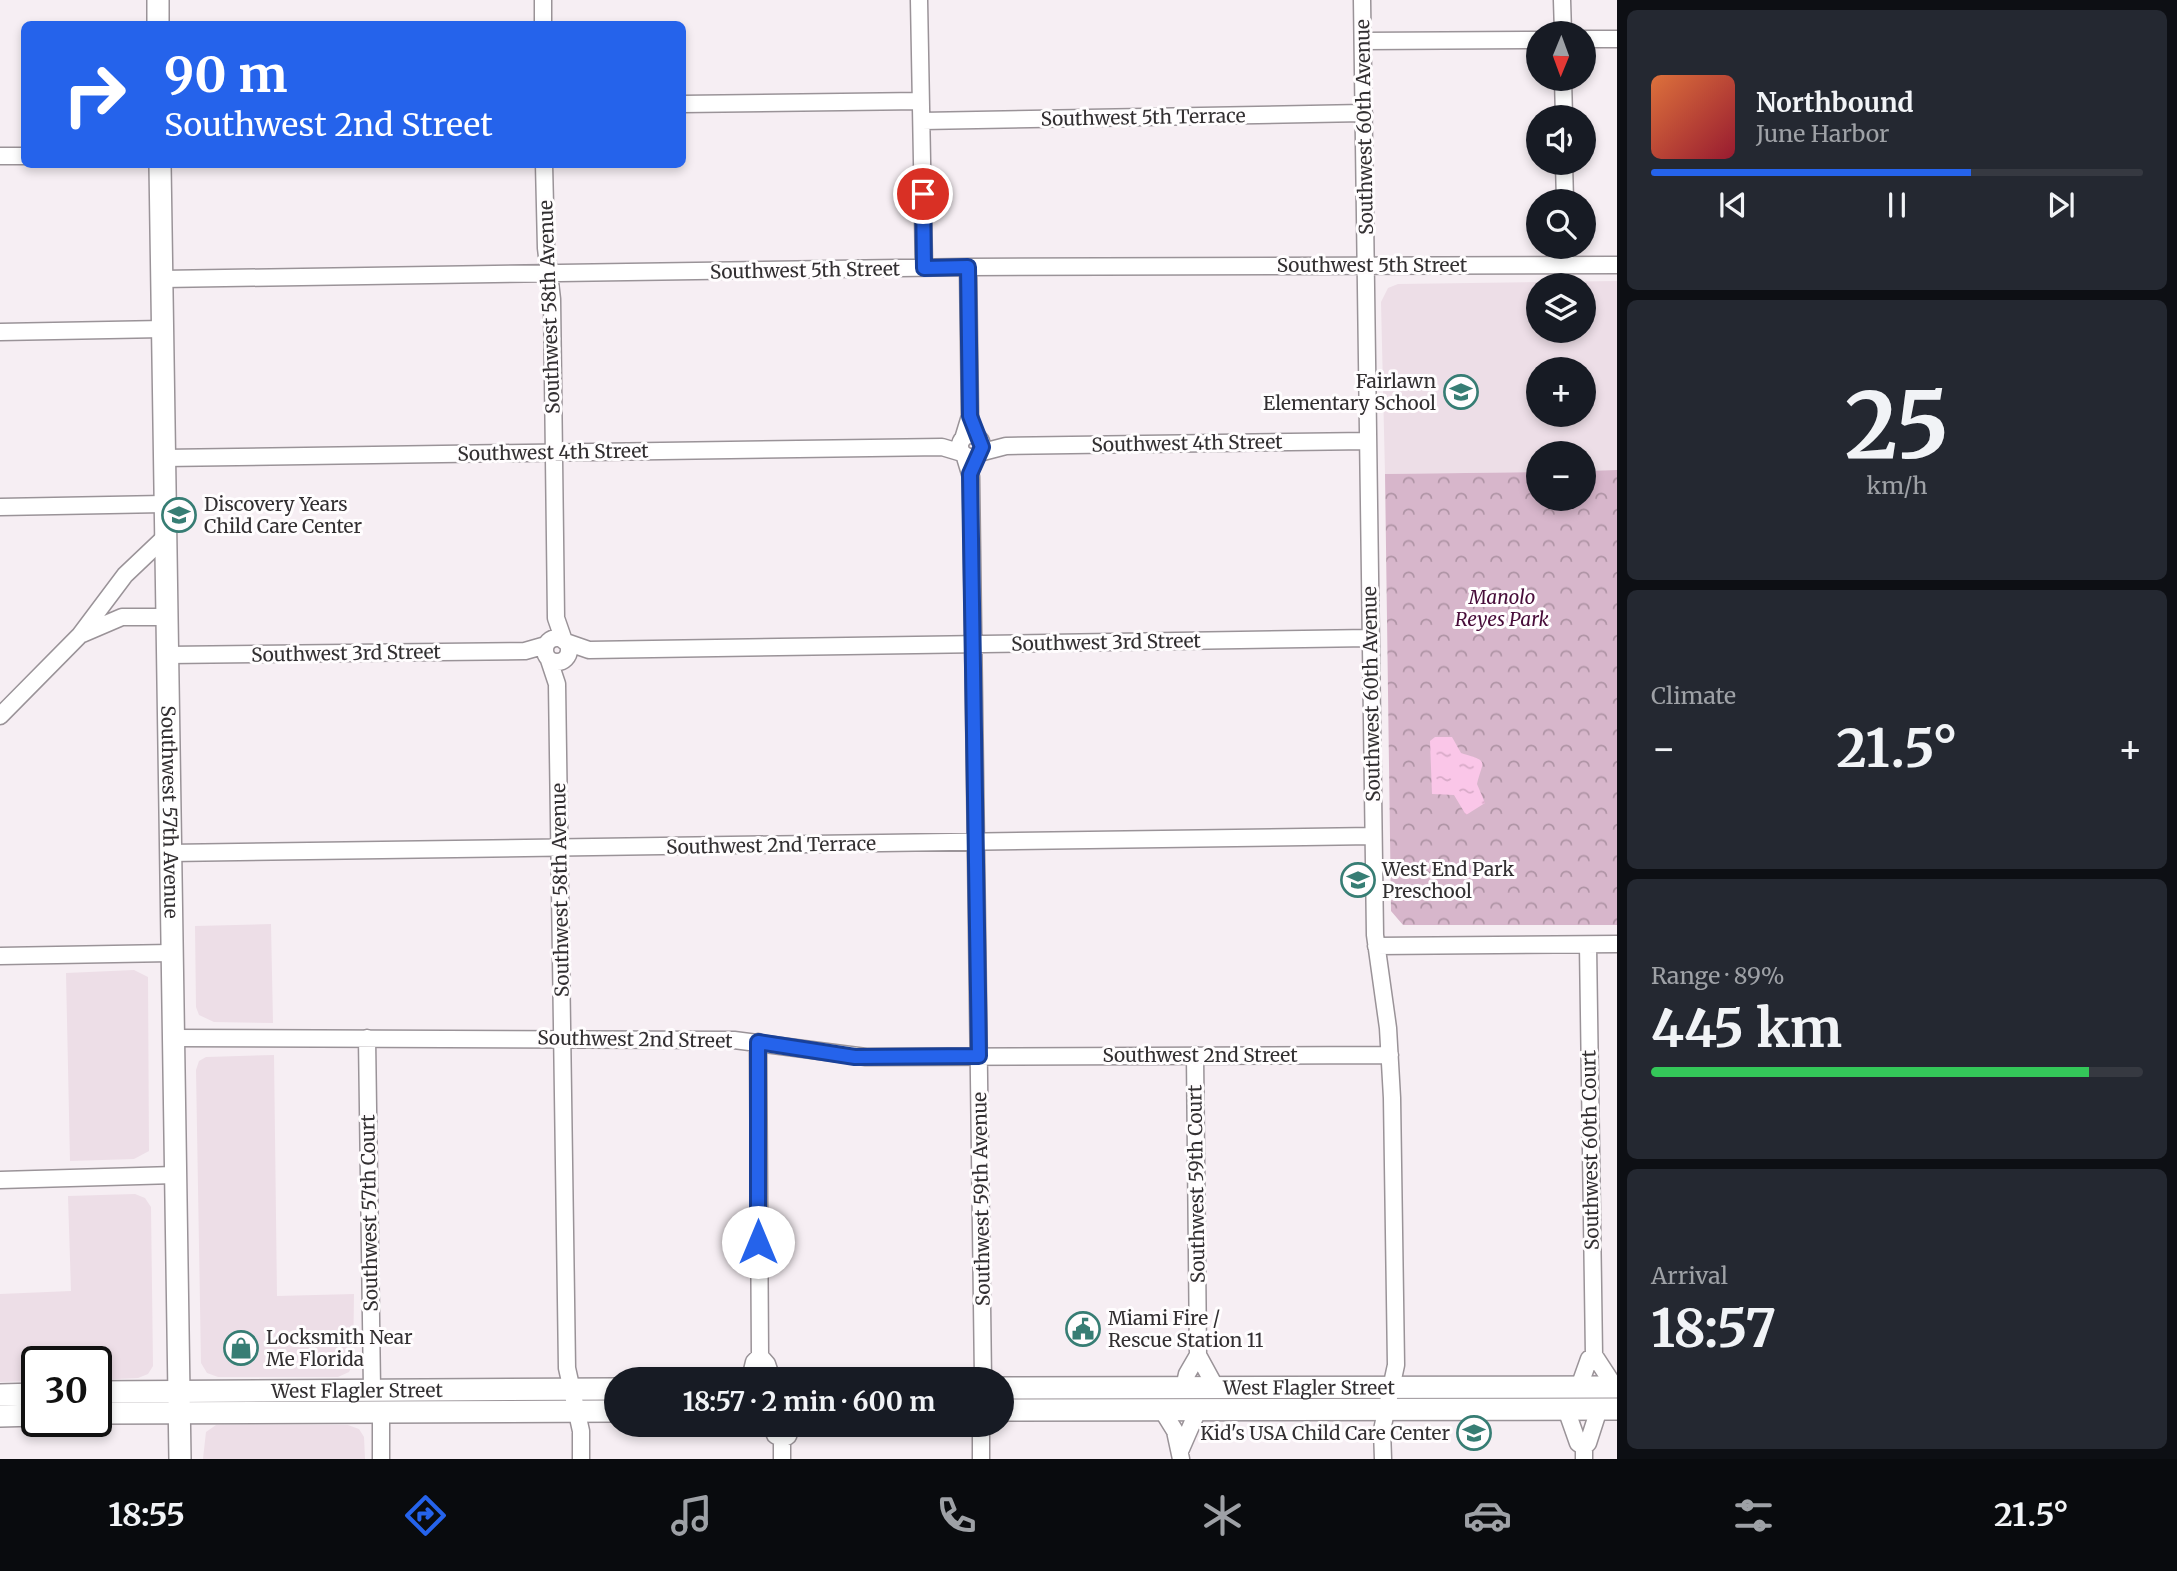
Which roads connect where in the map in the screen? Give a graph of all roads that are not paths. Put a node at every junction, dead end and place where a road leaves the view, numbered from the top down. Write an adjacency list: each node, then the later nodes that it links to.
1 (158, 0): 6 (main road)
2 (543, 0): 7 (street)
3 (919, 0): 13 (street)
4 (1362, 0): 12 (street, Southwest 60th Avenue)
5 (1562, 0): 8 (street)
6 (158, 21)
7 (544, 21)
8 (1563, 21)
9 (1596, 39): 10 (street)
10 (1617, 39)
11 (1526, 40): 12 (street)
12 (1363, 41): 15 (street, Southwest 60th Avenue)
13 (921, 102): 14 (street); 16 (street)
14 (686, 104)
15 (1364, 113): 16 (street, Southwest 5th Terrace); 22 (street, Southwest 60th Avenue)
16 (922, 121): 26 (street)
17 (0, 156): 18 (street)
18 (21, 156)
19 (160, 168): 28 (main road, Southwest 57th Avenue)
20 (544, 168): 27 (street, Southwest 58th Avenue)
21 (1565, 259): 24 (street)
22 (1366, 265): 24 (street, Southwest 5th Street); 25 (street, Southwest 5th Street); 31 (street, Southwest 60th Avenue)
23 (1617, 265): 24 (street, Southwest 5th Street)
24 (1565, 266)
25 (968, 267): 26 (street, Southwest 5th Street); 32 (street, Southwest 59th Avenue)
26 (924, 268): 27 (street, Southwest 5th Street)
27 (549, 274): 28 (street, Southwest 5th Street); 33 (street, Southwest 58th Avenue)
28 (162, 279): 29 (main road, Southwest 57th Avenue)
29 (163, 329): 30 (street); 34 (main road, Southwest 57th Avenue)
30 (0, 332)
31 (1368, 441): 32 (street, Southwest 4th Street); 40 (street, Southwest 60th Avenue)
32 (971, 446): 33 (street, Southwest 4th Street); 41 (street, Southwest 59th Avenue)
33 (554, 452): 34 (street, Southwest 4th Street); 42 (street, Southwest 58th Avenue)
34 (163, 458): 35 (main road, Southwest 57th Avenue)
35 (164, 504): 36 (street); 37 (main road, Southwest 57th Avenue)
36 (0, 507)
37 (164, 538): 38 (main road, Southwest 57th Avenue); 39 (street)
38 (167, 617): 39 (street); 43 (main road, Southwest 57th Avenue)
39 (80, 635): 44 (street)
40 (1370, 638): 41 (street, Southwest 3rd Street); 45 (street, Southwest 60th Avenue)
41 (973, 644): 42 (street, Southwest 3rd Street); 46 (street, Southwest 59th Avenue)
42 (556, 650): 43 (street, Southwest 3rd Street); 47 (street, Southwest 58th Avenue)
43 (167, 655): 48 (main road, Southwest 57th Avenue)
44 (0, 716)
45 (1373, 836): 46 (street, Southwest 2nd Terrace); 51 (street, Southwest 60th Avenue)
46 (976, 842): 47 (street, Southwest 2nd Terrace); 60 (street, Southwest 59th Avenue)
47 (559, 848): 48 (street, Southwest 2nd Terrace); 56 (street, Southwest 58th Avenue)
48 (169, 853): 52 (main road, Southwest 57th Avenue)
49 (1617, 944): 50 (street)
50 (1588, 945): 51 (street); 64 (street, Southwest 60th Court)
51 (1376, 946): 59 (street, Southwest 60th Avenue)
52 (171, 953): 53 (street); 54 (main road, Southwest 57th Avenue)
53 (0, 956)
54 (172, 1038): 55 (street, Southwest 2nd Street); 61 (main road, Southwest 57th Avenue)
55 (367, 1038): 56 (street, Southwest 2nd Street); 75 (street, Southwest 57th Court)
56 (562, 1038): 57 (street, Southwest 2nd Street); 76 (street, Southwest 58th Avenue)
57 (758, 1042): 60 (street, Southwest 2nd Street); 65 (street)
58 (1195, 1055): 59 (street, Southwest 2nd Street); 60 (street, Southwest 2nd Street); 63 (street, Southwest 59th Court)
59 (1390, 1055): 69 (street, Southwest 60th Avenue)
60 (979, 1056): 68 (street, Southwest 59th Avenue)
61 (175, 1175): 62 (street); 81 (main road, Southwest 57th Avenue)
62 (0, 1180)
63 (1198, 1355): 73 (street, Southwest 59th Court); 74 (street, Southwest 59th Court)
64 (1594, 1355): 70 (street, Southwest 60th Court); 71 (street)
65 (760, 1356): 66 (street); 67 (street)
66 (753, 1367)
67 (769, 1367)
68 (983, 1367)
69 (1392, 1387): 70 (main road, West Flagler Street); 74 (main road, West Flagler Street); 82 (street, Southwest 60th Avenue)
70 (1579, 1387): 71 (main road, West Flagler Street)
71 (1616, 1387)
72 (1014, 1388): 73 (main road, West Flagler Street)
73 (1184, 1388): 74 (main road, West Flagler Street)
74 (1216, 1388)
75 (372, 1389): 76 (main road, West Flagler Street); 81 (main road, West Flagler Street)
76 (572, 1389): 77 (main road, West Flagler Street); 90 (street, Southwest 58th Avenue)
77 (604, 1389)
78 (21, 1394): 80 (main road)
79 (112, 1394): 81 (main road, West Flagler Street)
80 (0, 1395)
81 (178, 1401): 88 (main road, West Flagler Street); 89 (main road, West Flagler Street); 99 (main road, Southwest 57th Avenue)
82 (1387, 1409): 83 (main road, West Flagler Street); 87 (main road, West Flagler Street); 104 (street, Southwest 60th Avenue)
83 (1566, 1409): 84 (main road, West Flagler Street); 97 (street)
84 (1608, 1409): 97 (street)
85 (1014, 1410): 86 (main road, West Flagler Street)
86 (1162, 1410): 87 (main road, West Flagler Street); 98 (street)
87 (1198, 1410): 98 (street)
88 (112, 1411)
89 (381, 1411): 90 (main road, West Flagler Street); 100 (street)
90 (577, 1411): 91 (main road, West Flagler Street); 101 (street, Southwest 58th Avenue)
91 (604, 1411)
92 (21, 1415): 93 (main road)
93 (0, 1416)
94 (785, 1437): 96 (street)
95 (981, 1437): 103 (street)
96 (782, 1438): 102 (street)
97 (1584, 1453)
98 (1181, 1454)
99 (180, 1459)
100 (382, 1459)
101 (581, 1459)
102 (782, 1459)
103 (981, 1459)
104 (1383, 1459)

